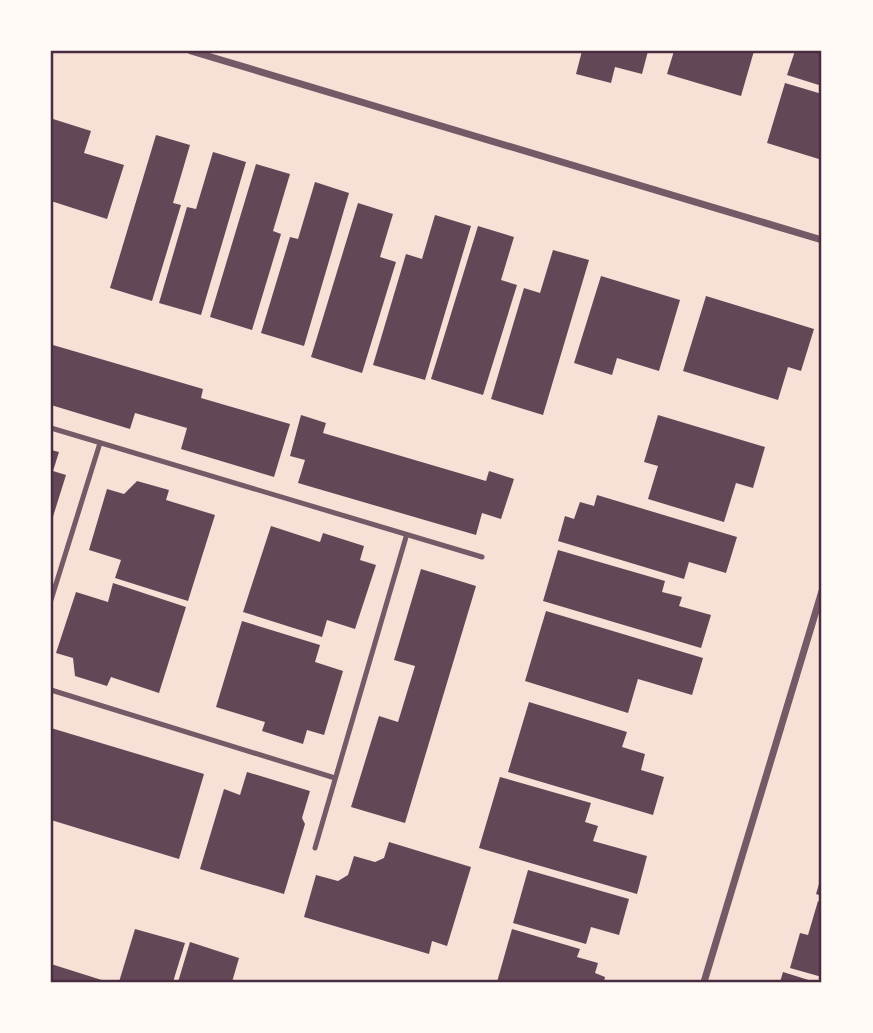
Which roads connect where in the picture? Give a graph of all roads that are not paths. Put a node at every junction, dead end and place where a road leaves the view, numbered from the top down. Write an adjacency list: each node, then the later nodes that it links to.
1 (191, 51): 2 (street)
2 (822, 240)
3 (51, 428): 4 (lane)
4 (100, 443): 5 (lane); 8 (lane)
5 (407, 537): 6 (lane); 10 (lane)
6 (482, 557)
7 (822, 591): 12 (street)
8 (51, 600)
9 (51, 690): 10 (lane)
10 (335, 778): 11 (lane)
11 (315, 848)
12 (704, 982)

